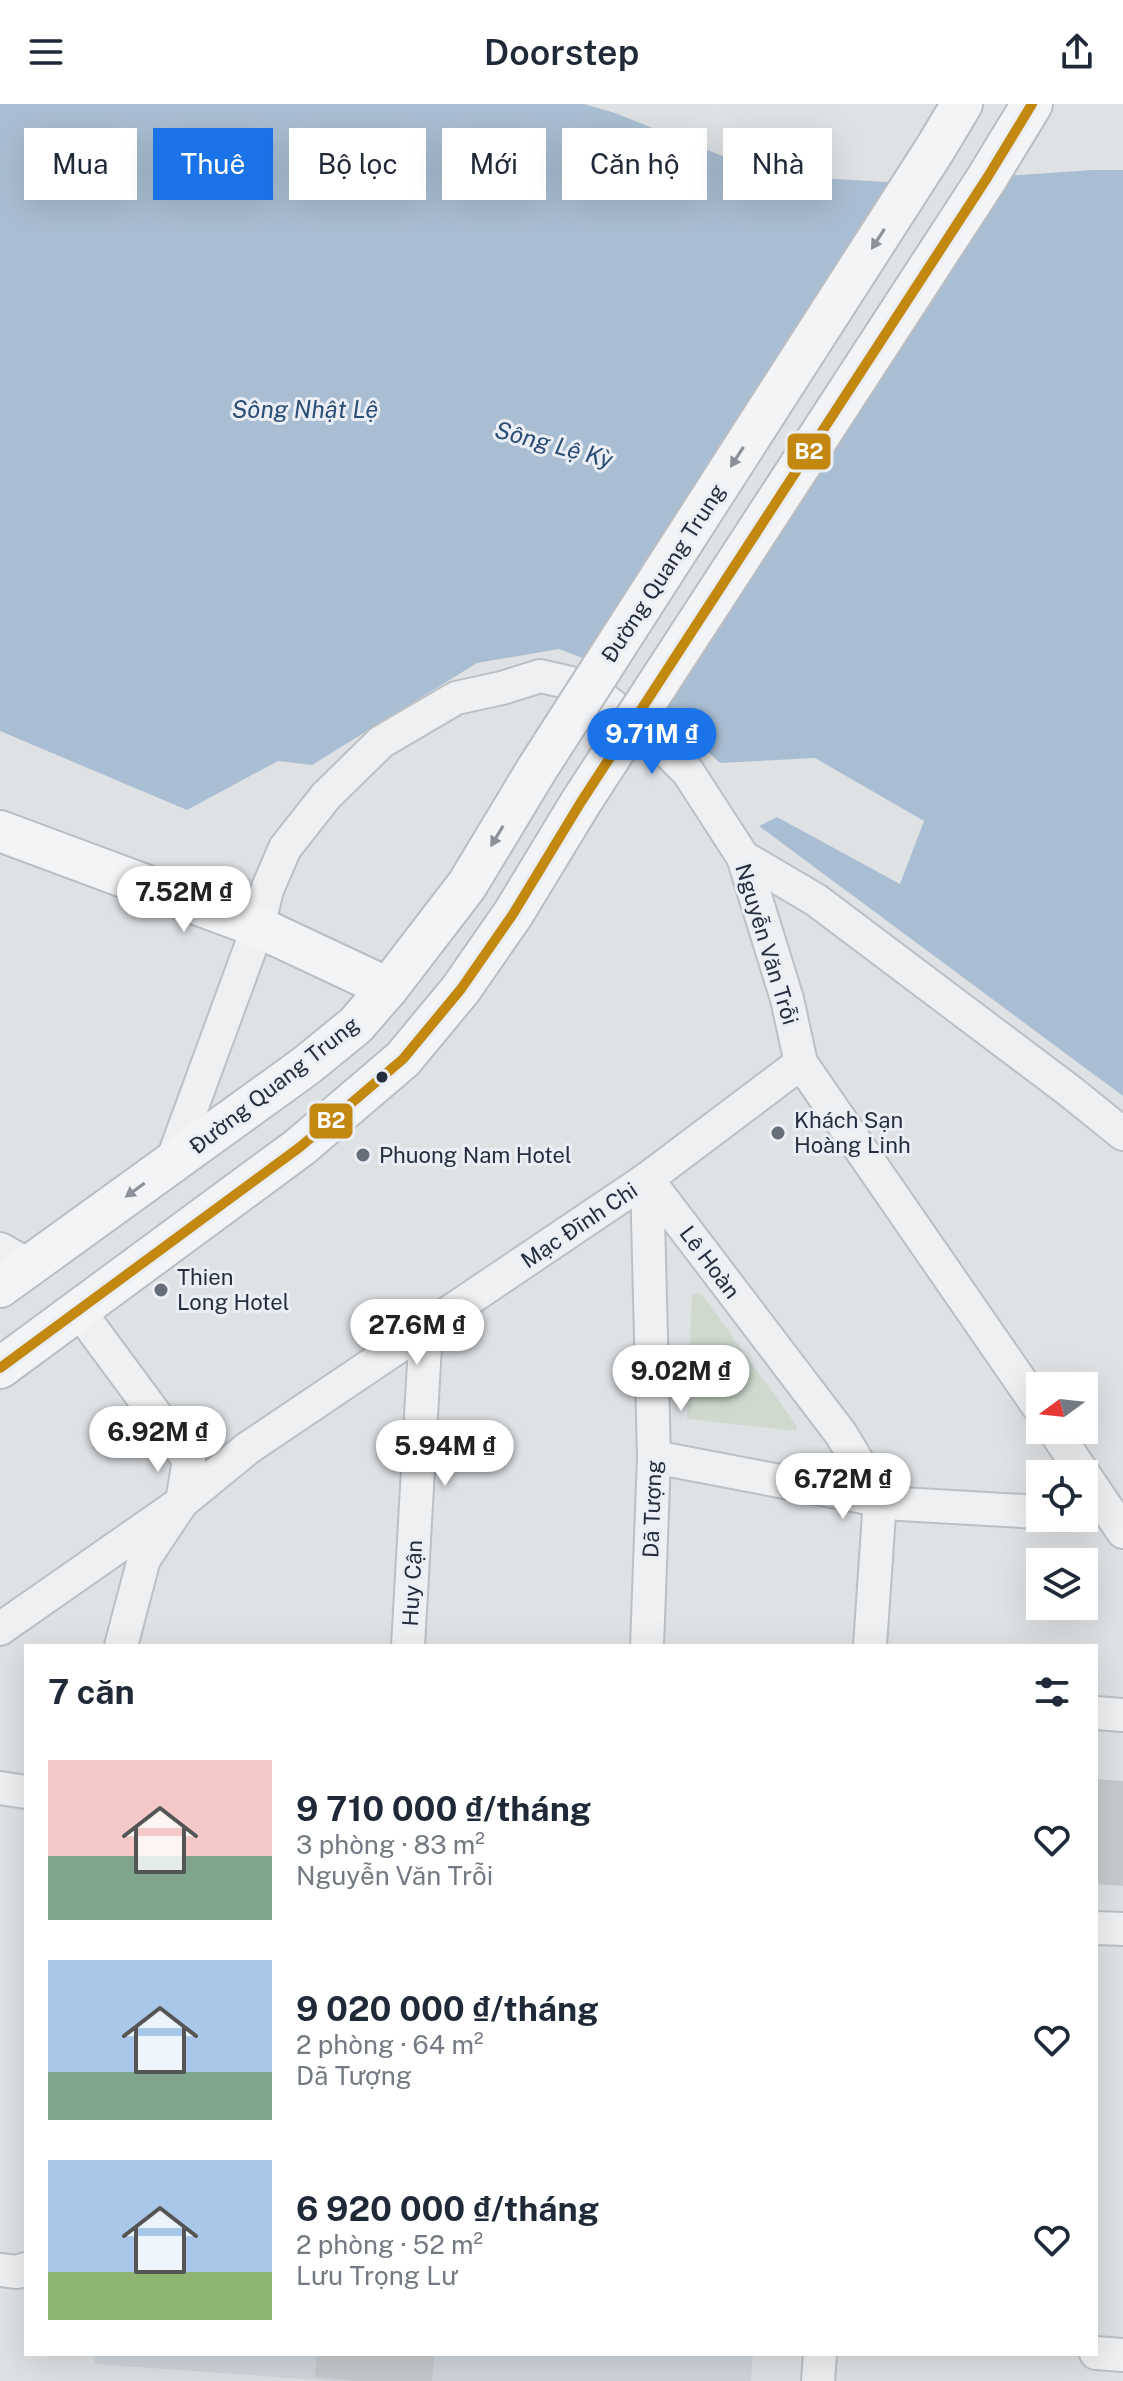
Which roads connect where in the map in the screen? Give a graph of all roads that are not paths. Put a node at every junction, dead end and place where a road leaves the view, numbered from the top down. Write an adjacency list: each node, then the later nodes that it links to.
1 (962, 104): 8 (main road, Đường Quang Trung, one-way to 8, bridge)
2 (1032, 104): 4 (main road)
3 (1052, 104): 4 (street)
4 (994, 167): 14 (main road, bridge)
5 (0, 831): 7 (main road)
6 (743, 857): 7 (street, Nguyễn Văn Trỗi); 9 (street, Nguyễn Văn Trỗi); 10 (street)
7 (258, 927): 8 (main road); 11 (street, Nguyễn Văn Trỗi)
8 (388, 988): 11 (main road, Đường Quang Trung)
9 (801, 1063): 12 (street, Mạc Đĩnh Chi); 17 (street, Nguyễn Văn Trỗi)
10 (1123, 1134)
11 (171, 1164): 13 (main road, Đường Quang Trung, one-way to 13)
12 (647, 1179): 15 (street, Mạc Đĩnh Chi); 19 (street, Dã Tượng); 20 (street, Lê Hoàn)
13 (10, 1267): 14 (main road)
14 (79, 1311): 16 (main road); 21 (street)
15 (426, 1328): 21 (street, Mạc Đĩnh Chi); 26 (street, Huy Cận)
16 (0, 1368)
17 (1026, 1389)
18 (1062, 1444): 23 (street)
19 (654, 1457): 20 (street); 27 (street, Dã Tượng)
20 (880, 1499): 22 (street); 28 (street)
21 (182, 1502): 24 (street, Mạc Đĩnh Chi); 25 (street)
22 (1026, 1511)
23 (1107, 1521)
24 (0, 1629)
25 (122, 1644)
26 (408, 1644)
27 (647, 1644)
28 (870, 1644)
29 (1098, 1713): 30 (street)
30 (1123, 1715)
31 (0, 1788): 32 (street)
32 (24, 1792)
33 (1098, 1928): 34 (street)
34 (1123, 1929)
35 (0, 2270): 36 (street)
36 (24, 2270)
37 (1098, 2353): 38 (street)
38 (1123, 2355)
39 (820, 2356): 40 (street)
40 (818, 2381)

